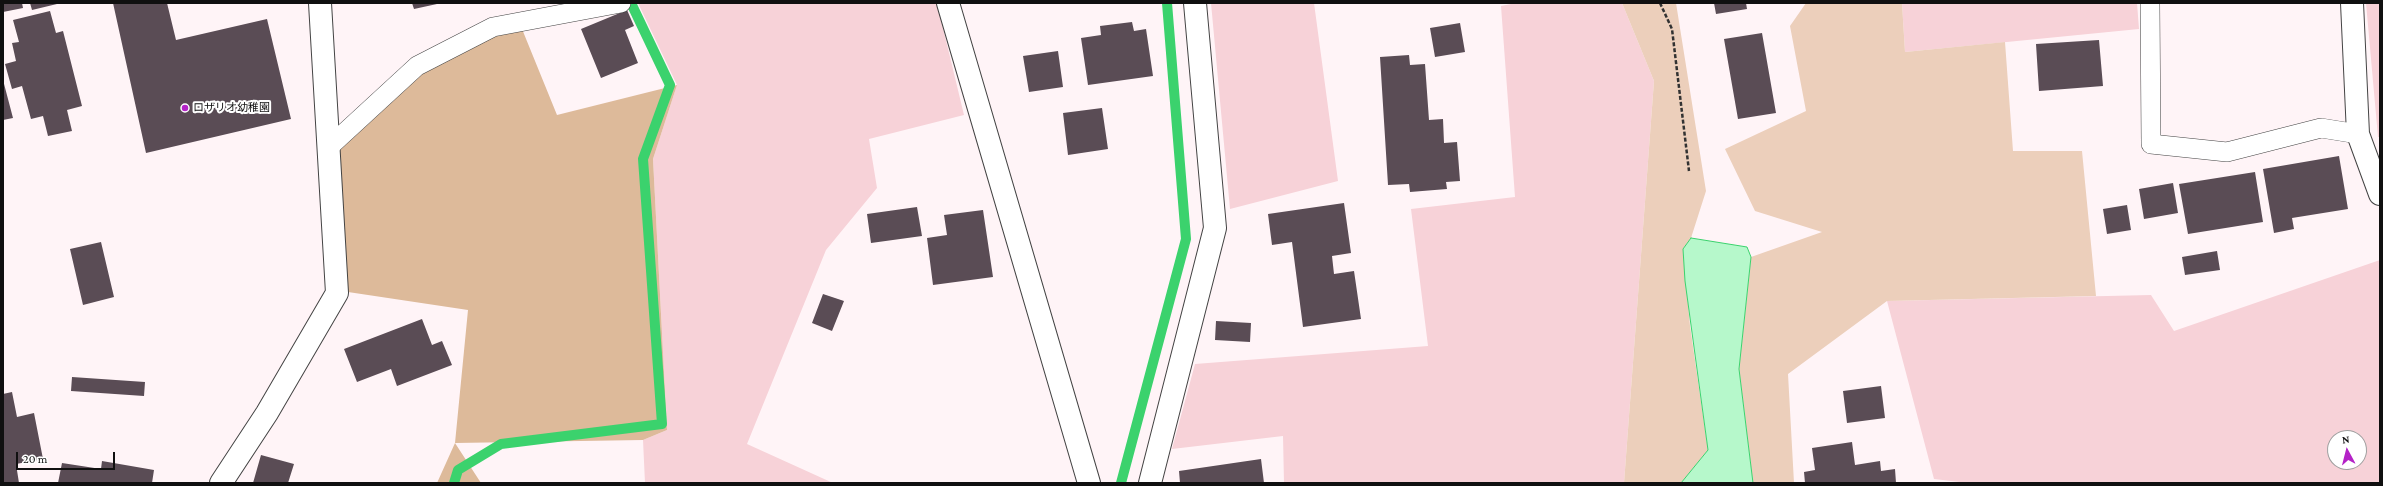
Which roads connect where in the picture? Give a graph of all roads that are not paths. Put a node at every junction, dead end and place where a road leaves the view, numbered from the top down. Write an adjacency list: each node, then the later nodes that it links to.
1 (320, 3): 8 (street)
2 (948, 3): 11 (street)
3 (1194, 3): 12 (street)
4 (2150, 3): 7 (lane)
5 (2352, 3): 7 (street)
6 (618, 4): 8 (lane)
7 (2358, 134): 9 (street)
8 (329, 147): 10 (street)
9 (2380, 194)
10 (221, 483)
11 (1089, 483)
12 (1150, 483)

